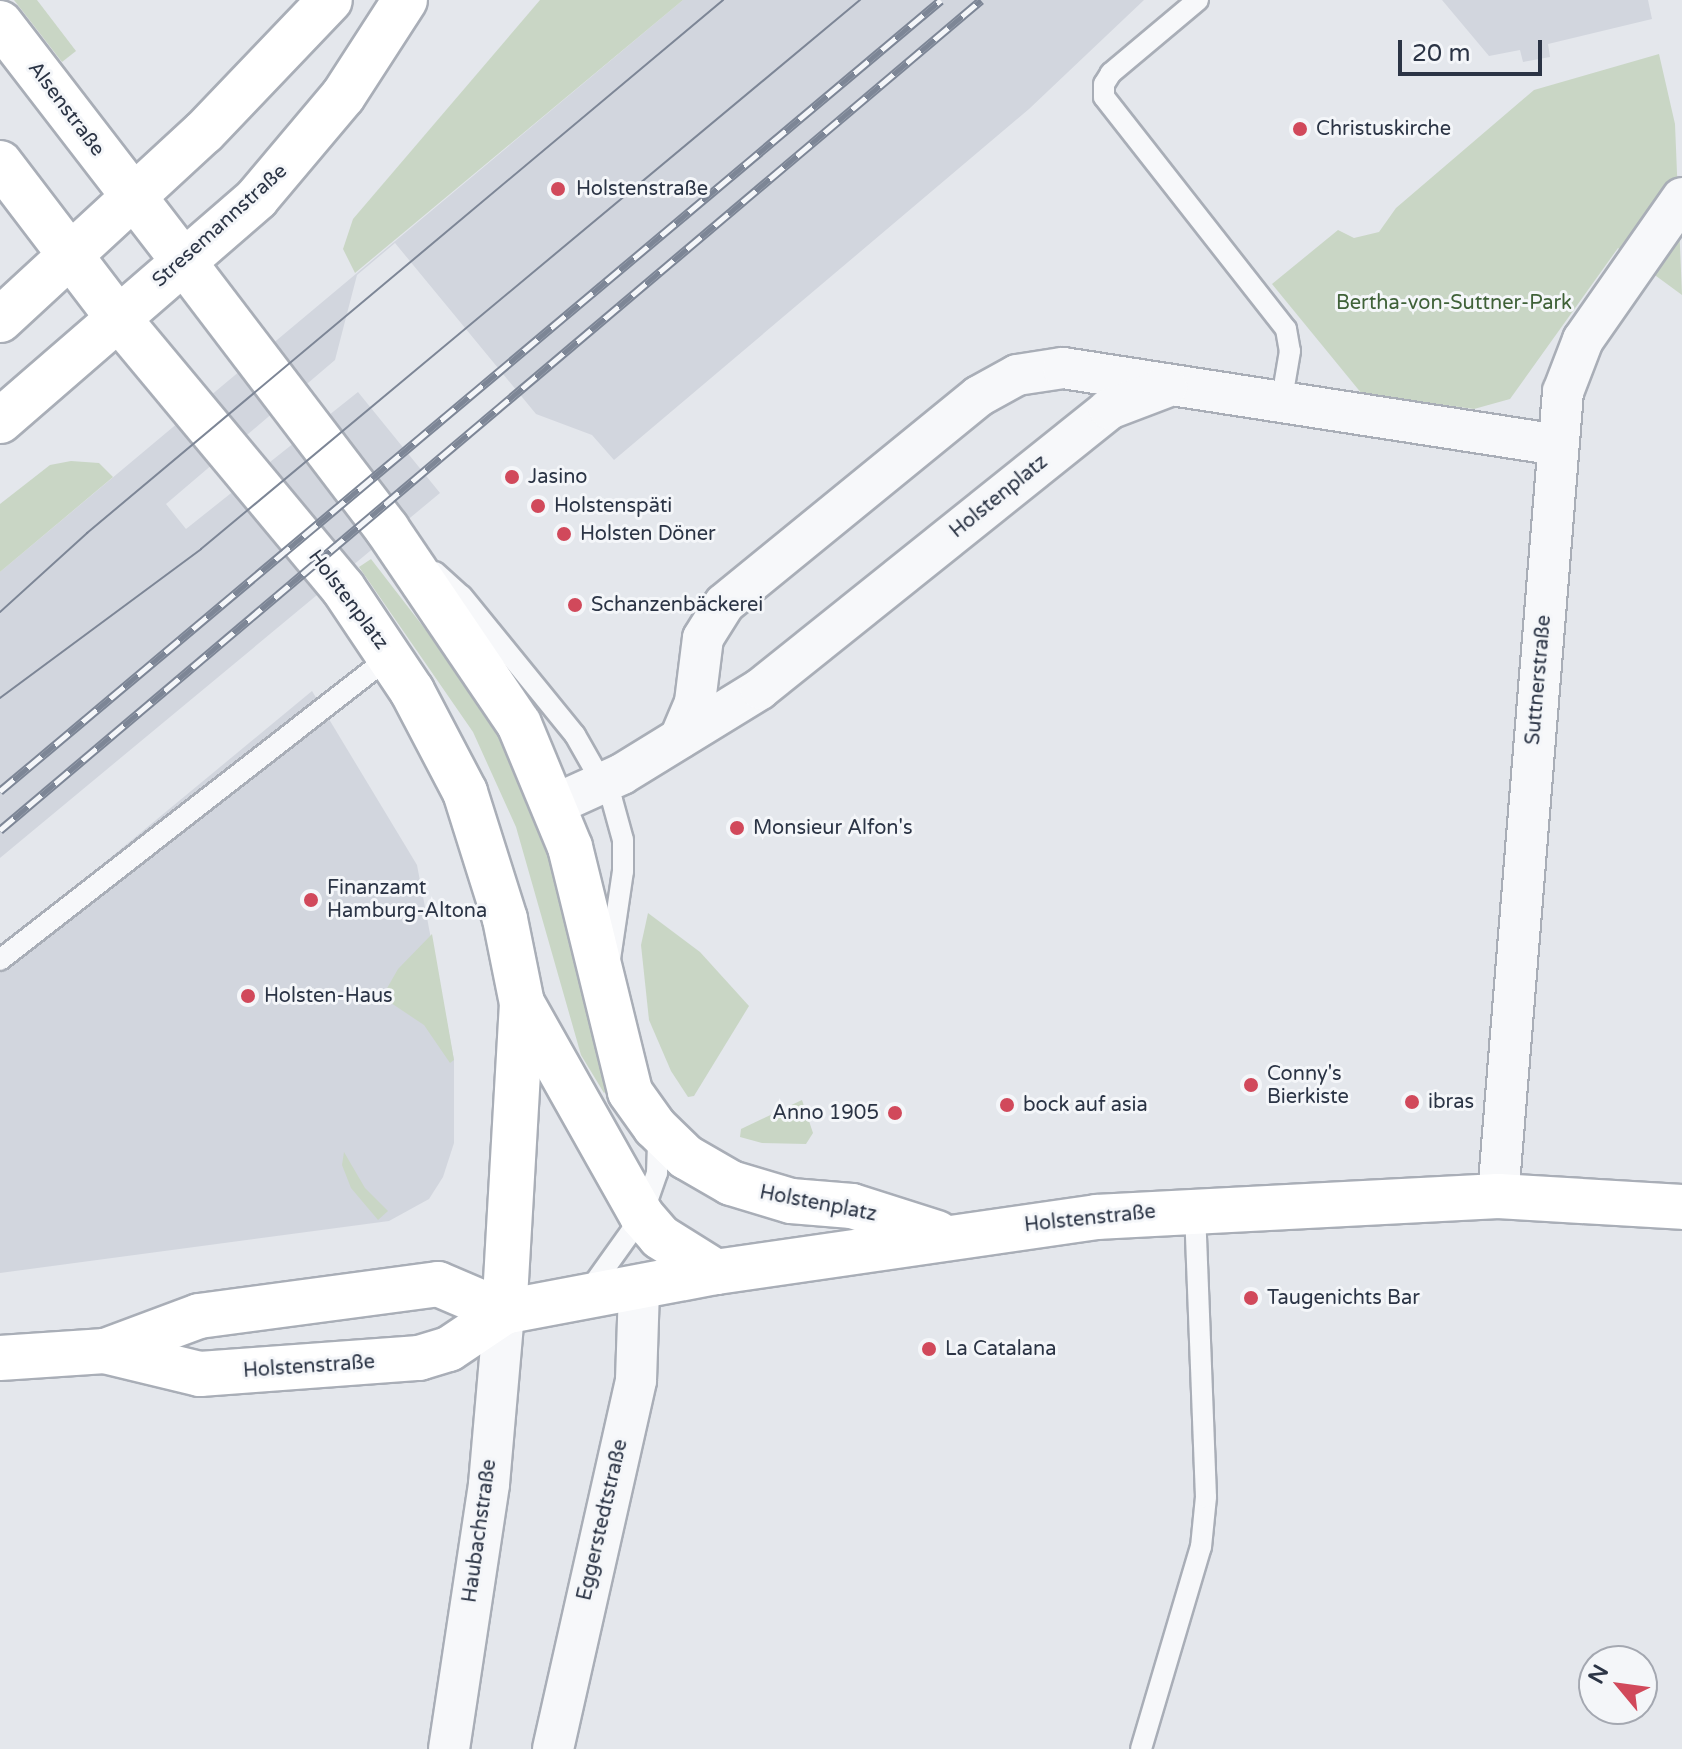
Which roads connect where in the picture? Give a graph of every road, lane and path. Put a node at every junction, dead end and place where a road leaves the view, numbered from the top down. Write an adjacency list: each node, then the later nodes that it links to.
1 (330, 0): 6 (main road)
2 (405, 0): 9 (main road, Stresemannstraße)
3 (1198, 0): 13 (lane)
4 (0, 23): 6 (main road, Alsenstraße)
5 (0, 163): 8 (main road)
6 (132, 196): 8 (main road); 9 (main road, Holstenplatz)
7 (1682, 198): 15 (street, Suttnerstraße)
8 (69, 255): 10 (main road, Holstenplatz); 11 (main road)
9 (183, 261): 10 (main road, Stresemannstraße); 16 (main road, Holstenplatz)
10 (118, 318): 14 (main road, Stresemannstraße); 17 (main road, Holstenplatz)
11 (0, 320)
12 (1171, 386): 13 (street, Holstenplatz); 18 (street, Holstenplatz); 18 (street, Holstenplatz)
13 (1281, 404): 15 (street, Holstenplatz)
14 (0, 421)
15 (1558, 445): 25 (street, Suttnerstraße)
16 (387, 529): 19 (lane, Holstenplatz); 20 (main road, Holstenplatz)
17 (390, 656): 21 (lane); 23 (main road, Holstenplatz)
18 (680, 738): 19 (street, Holstenplatz)
19 (604, 783): 20 (street, Holstenplatz); 22 (lane, Holstenplatz)
20 (556, 804): 22 (main road, Holstenplatz)
21 (0, 960)
22 (604, 999): 24 (main road, Holstenplatz)
23 (522, 1003): 28 (main road, Holstenplatz); 33 (main road, Holstenplatz)
24 (655, 1127): 28 (lane); 29 (main road, Holstenplatz)
25 (1498, 1196): 26 (main road, Holstenstraße); 27 (main road, Holstenstraße)
26 (1682, 1207)
27 (1195, 1209): 29 (main road, Holstenstraße); 38 (lane)
28 (642, 1216): 30 (main road, Holstenplatz); 32 (lane)
29 (947, 1236): 30 (main road, Holstenstraße)
30 (716, 1272): 31 (main road, Holstenstraße)
31 (639, 1289): 32 (main road, Holstenstraße); 37 (street, Eggerstedtstraße)
32 (582, 1299): 33 (main road, Holstenstraße)
33 (504, 1312): 34 (main road, Holstenstraße); 34 (main road, Holstenstraße); 36 (street, Haubachstraße)
34 (105, 1351): 35 (main road, Holstenstraße)
35 (0, 1358)
36 (449, 1749)
37 (553, 1749)
38 (1141, 1749)

